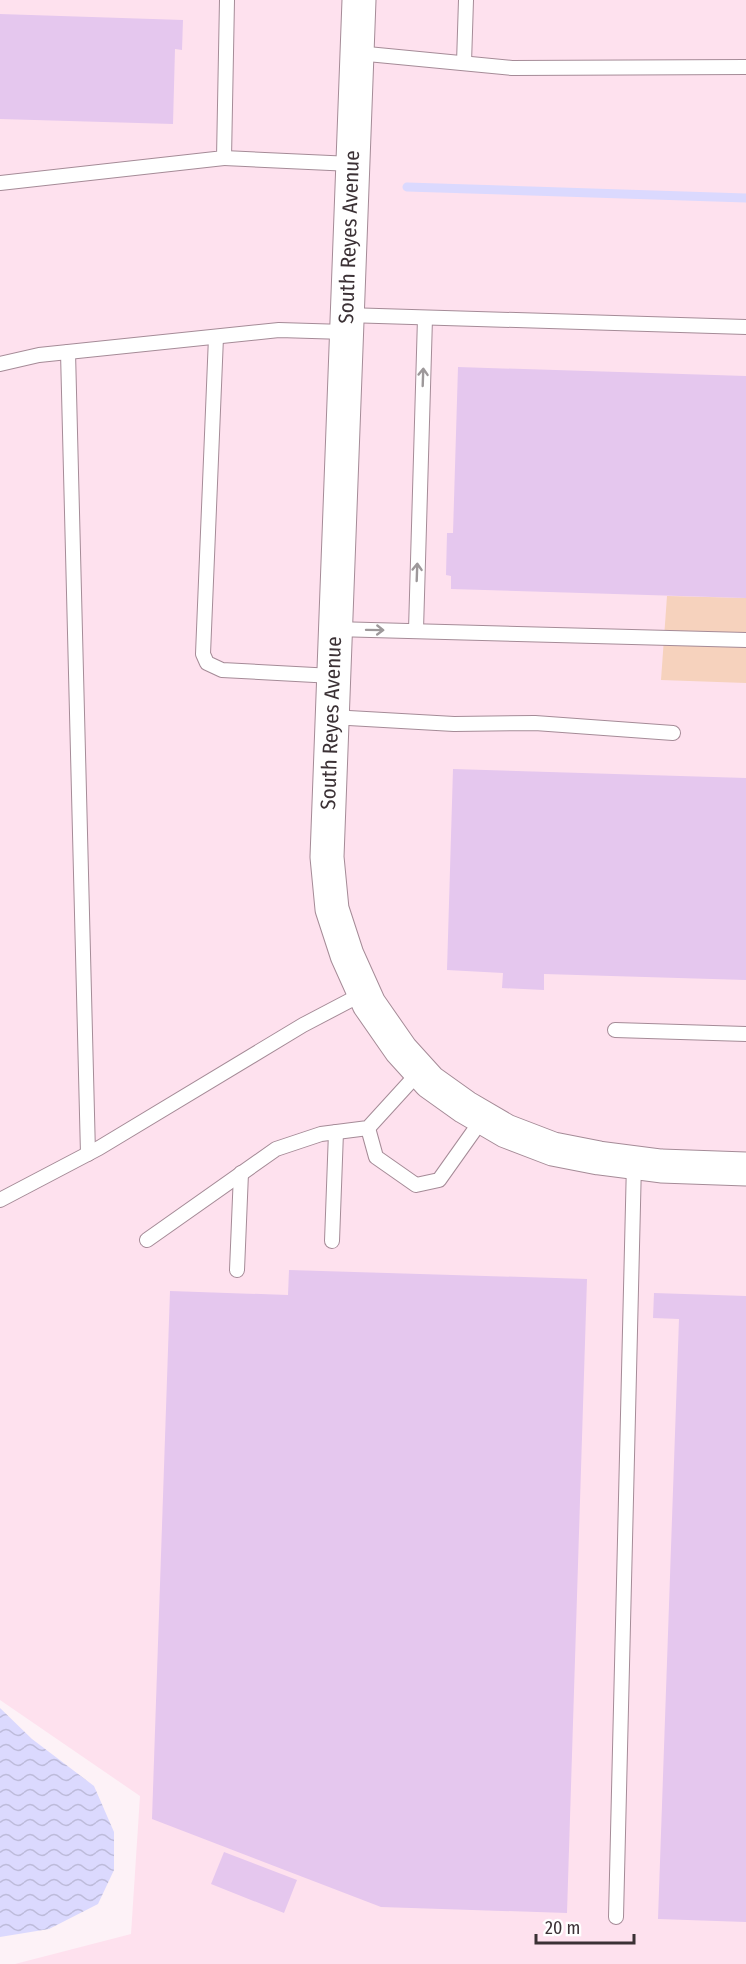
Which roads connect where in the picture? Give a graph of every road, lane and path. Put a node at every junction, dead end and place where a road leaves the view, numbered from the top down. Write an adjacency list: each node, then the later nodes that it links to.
1 (227, 0): 7 (lane)
2 (359, 0): 4 (street, South Reyes Avenue)
3 (466, 0): 5 (lane)
4 (357, 53): 5 (lane); 8 (street, South Reyes Avenue)
5 (464, 63): 6 (lane)
6 (746, 67)
7 (224, 158): 8 (lane); 9 (lane)
8 (352, 164): 11 (street, South Reyes Avenue)
9 (0, 183)
10 (424, 318): 11 (lane); 12 (lane); 17 (lane, one-way to 10)
11 (346, 324): 13 (lane); 16 (street, South Reyes Avenue)
12 (746, 327)
13 (216, 337): 14 (lane); 19 (lane)
14 (68, 352): 15 (lane); 29 (lane)
15 (0, 364)
16 (334, 629): 17 (lane, one-way to 17); 19 (street, South Reyes Avenue)
17 (416, 630): 18 (lane)
18 (746, 640)
19 (333, 676): 20 (street, South Reyes Avenue)
20 (331, 717): 21 (lane); 22 (street, South Reyes Avenue)
21 (673, 733)
22 (364, 993): 25 (street, South Reyes Avenue); 29 (lane)
23 (615, 1030): 24 (lane)
24 (746, 1034)
25 (420, 1071): 26 (street, South Reyes Avenue); 27 (lane)
26 (483, 1118): 27 (lane); 30 (street, South Reyes Avenue)
27 (368, 1128): 28 (lane)
28 (336, 1132): 32 (lane); 35 (lane)
29 (88, 1154): 33 (lane)
30 (634, 1163): 31 (street, South Reyes Avenue); 37 (lane)
31 (746, 1169)
32 (241, 1173): 34 (lane); 36 (lane)
33 (0, 1200)
34 (147, 1240)
35 (332, 1241)
36 (237, 1270)
37 (616, 1917)

